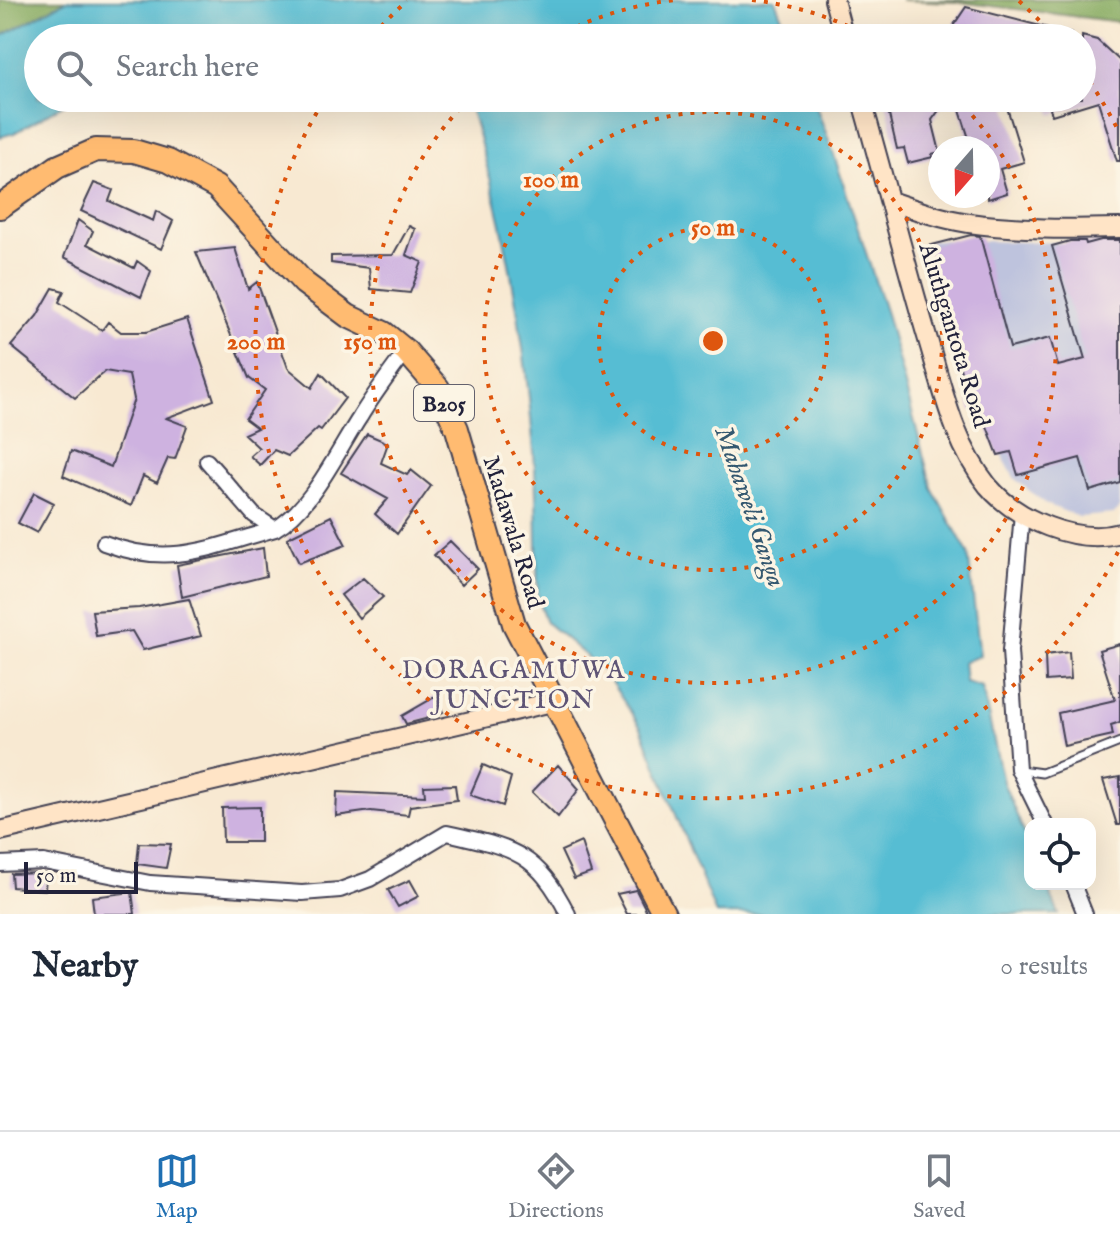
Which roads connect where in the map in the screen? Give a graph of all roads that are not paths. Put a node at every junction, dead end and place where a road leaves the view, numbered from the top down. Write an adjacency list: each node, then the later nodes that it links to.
1 (834, 0): 2 (street)
2 (840, 24)
3 (865, 112): 4 (street, Aluthgantota Road)
4 (890, 201): 6 (street); 9 (street, Aluthgantota Road)
5 (0, 207): 7 (main road, Madawala Road / B205)
6 (1120, 228)
7 (406, 351): 10 (street); 13 (main road, Madawala Road / B205)
8 (207, 461): 10 (street)
9 (1022, 513): 11 (street, Aluthgantota Road); 15 (street)
10 (275, 529): 12 (street)
11 (1120, 533)
12 (104, 543)
13 (552, 702): 17 (street); 21 (main road, Madawala Road / B205)
14 (1120, 742): 15 (lane)
15 (1018, 769): 16 (street)
16 (1042, 818)
17 (0, 831)
18 (0, 864): 20 (street)
19 (1075, 890): 22 (street)
20 (568, 914)
21 (664, 914)
22 (1085, 914)

